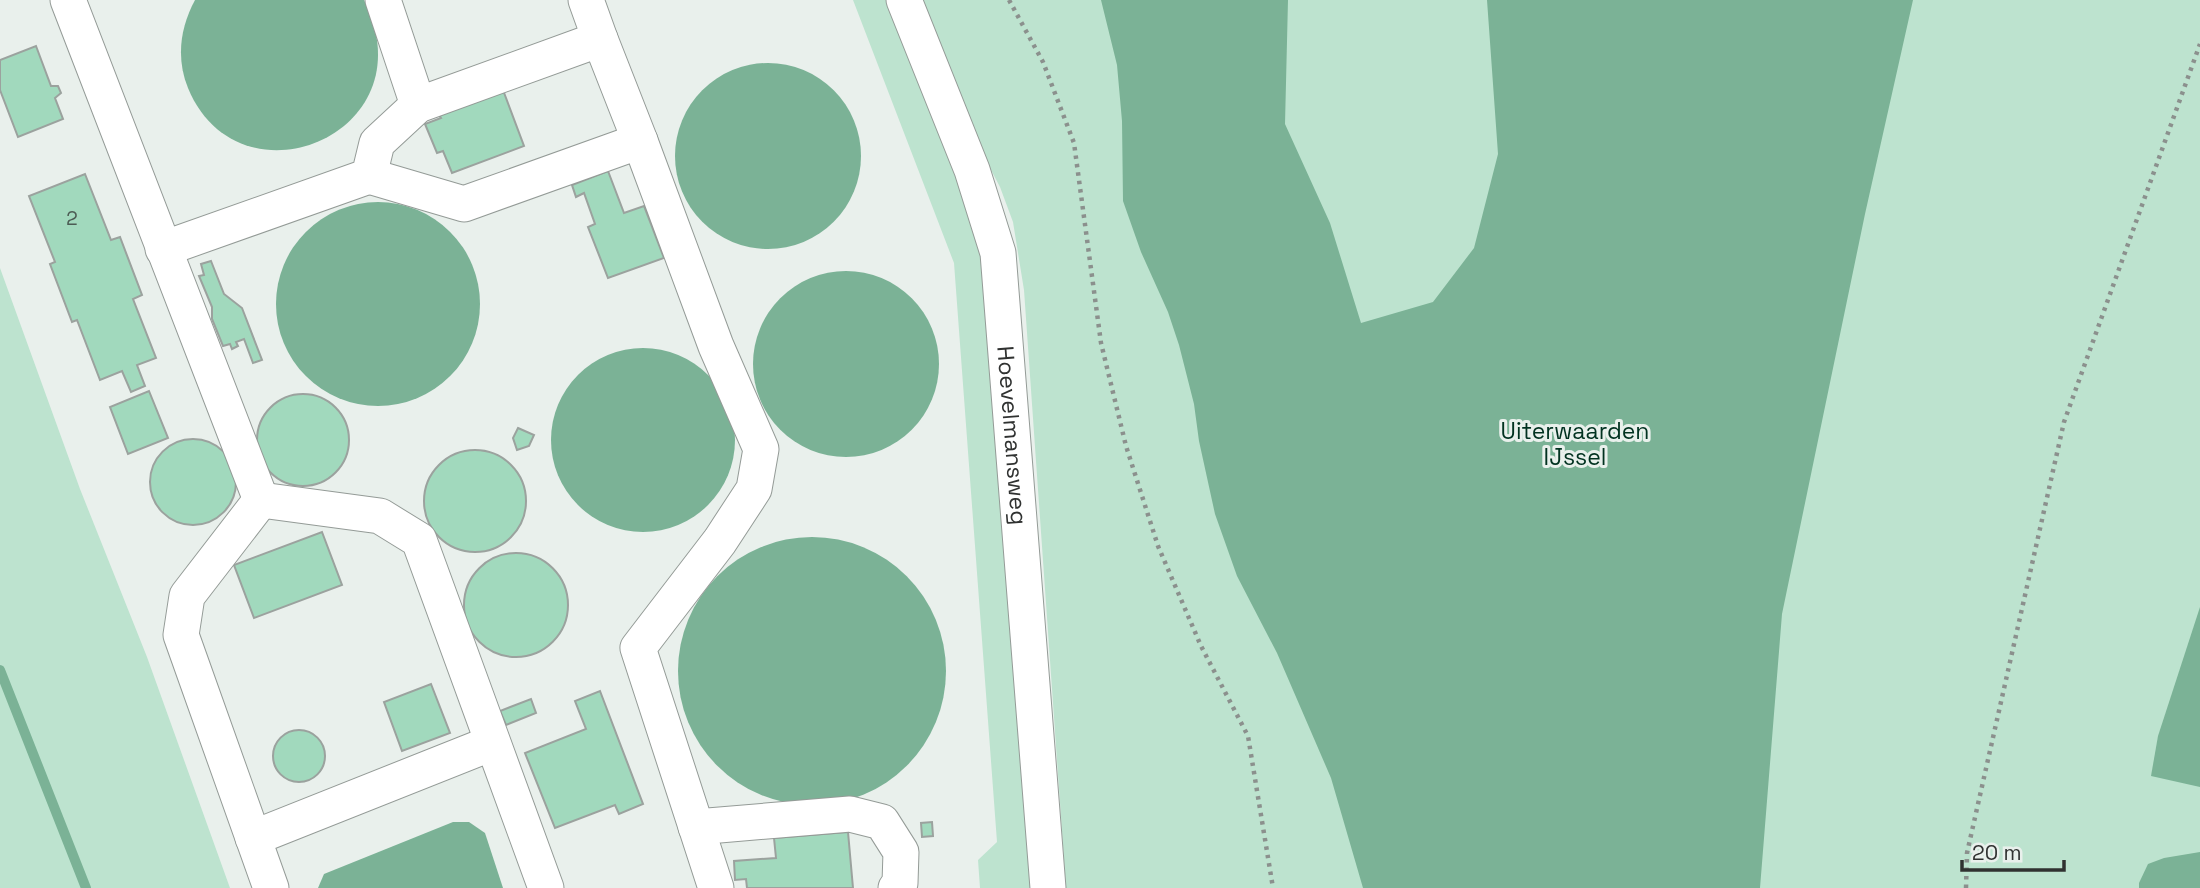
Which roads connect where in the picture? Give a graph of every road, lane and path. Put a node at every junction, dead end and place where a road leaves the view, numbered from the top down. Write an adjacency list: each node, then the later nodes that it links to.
1 (68, 0): 11 (street)
2 (383, 0): 8 (street)
3 (586, 0): 6 (street)
4 (904, 0): 20 (street, Hoevelmansweg)
5 (1009, 0): 21 (path)
6 (600, 39): 8 (street); 9 (street)
7 (2200, 44): 22 (path)
8 (418, 105): 10 (street)
9 (640, 141): 10 (street); 14 (street)
10 (369, 176): 11 (street)
11 (163, 249): 12 (street)
12 (261, 500): 13 (street); 15 (street)
13 (492, 743): 15 (street); 17 (street)
14 (696, 827): 18 (street); 19 (street)
15 (253, 838): 16 (street)
16 (271, 888)
17 (547, 888)
18 (716, 888)
19 (896, 888)
20 (1048, 888)
21 (1273, 888)
22 (1965, 888)

